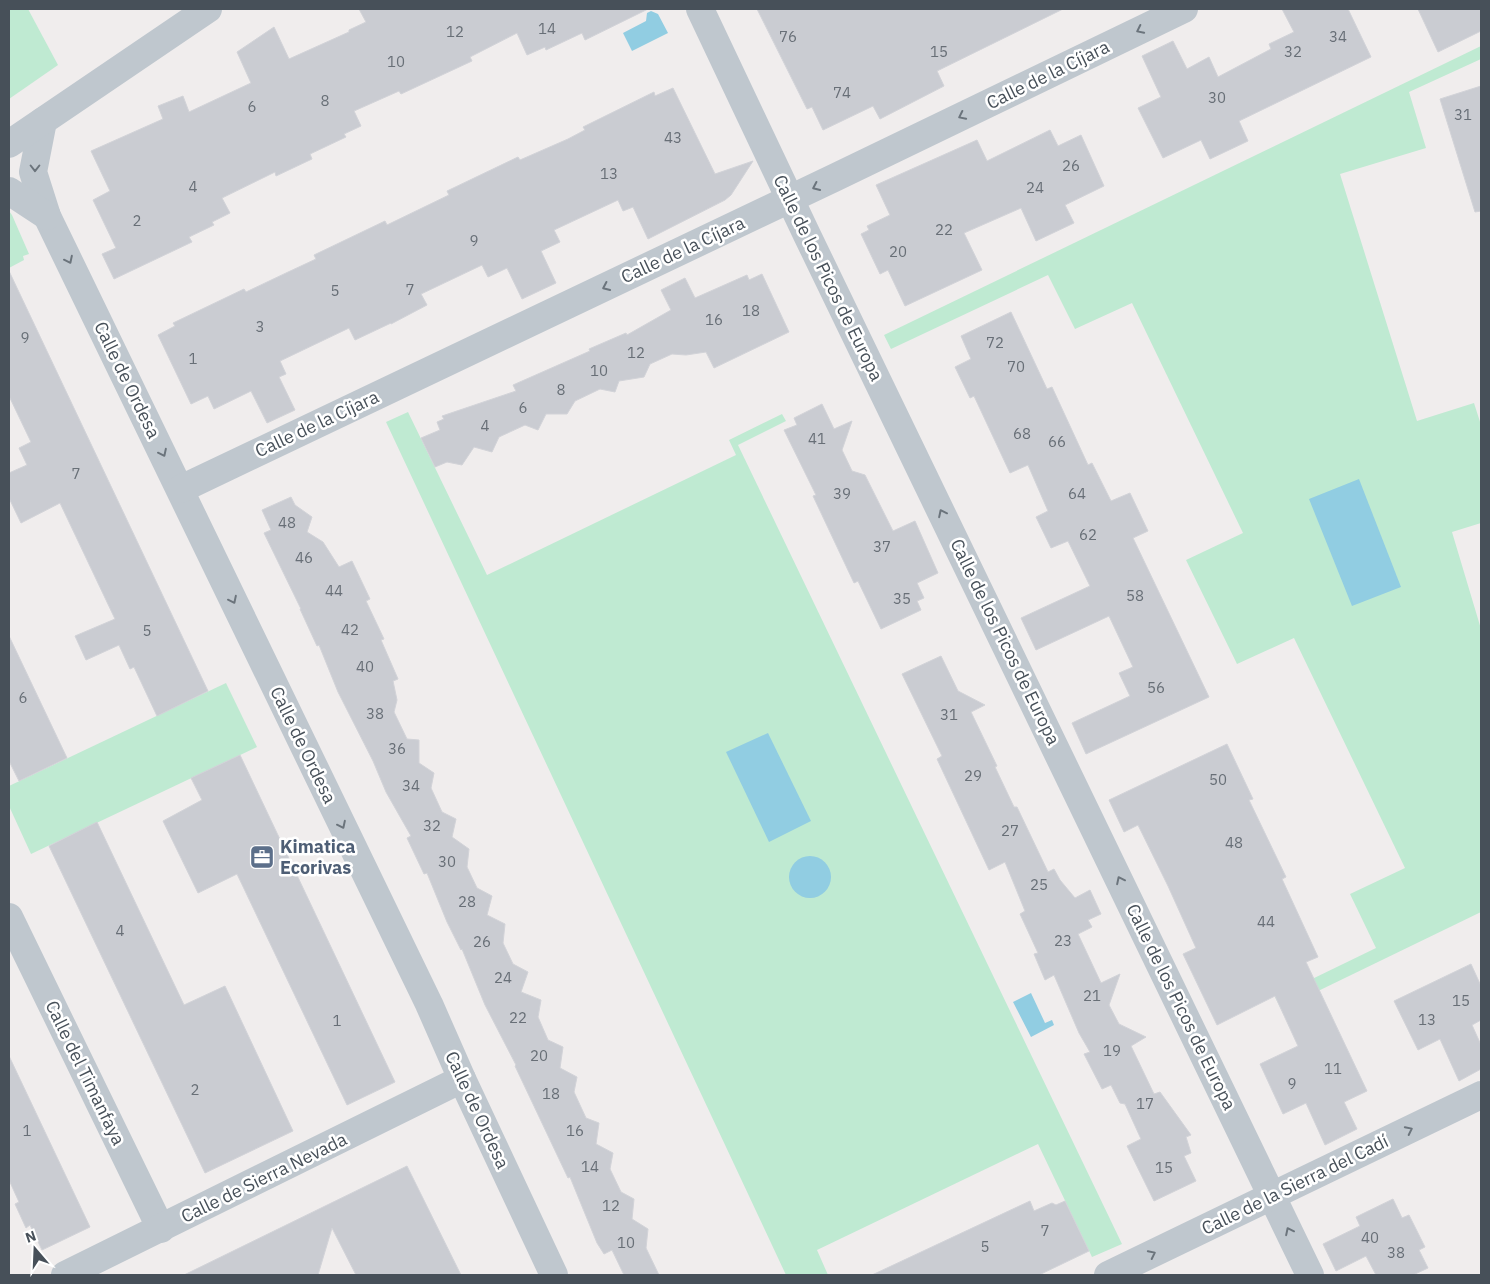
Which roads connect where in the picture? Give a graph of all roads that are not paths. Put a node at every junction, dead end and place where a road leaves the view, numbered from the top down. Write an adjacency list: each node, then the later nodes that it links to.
1 (208, 9): 4 (street)
2 (700, 9): 7 (street, Calle de los Picos de Europa)
3 (1184, 9): 7 (street, Calle de la Cíjara, one-way to 7)
4 (43, 121): 5 (street); 8 (street, Calle de Ordesa, one-way to 8)
5 (9, 144)
6 (9, 191): 8 (street)
7 (790, 199): 9 (street, Calle de la Cíjara, one-way to 9); 13 (street, Calle de los Picos de Europa, one-way to 7)
8 (47, 216): 9 (street, Calle de Ordesa, one-way to 9)
9 (181, 489): 11 (street, Calle de Ordesa, one-way to 11)
10 (9, 917): 14 (street, Calle del Timanfaya)
11 (462, 1079): 14 (street, Calle de Sierra Nevada); 16 (street, Calle de Ordesa)
12 (1481, 1095): 13 (street, Calle de la Sierra del Cadí, one-way to 12)
13 (1272, 1196): 17 (street, Calle de la Sierra del Cadí, one-way to 13); 18 (street, Calle de los Picos de Europa, one-way to 13)
14 (161, 1228): 15 (street, Calle de Sierra Nevada)
15 (65, 1275)
16 (554, 1275)
17 (1108, 1275)
18 (1310, 1275)

